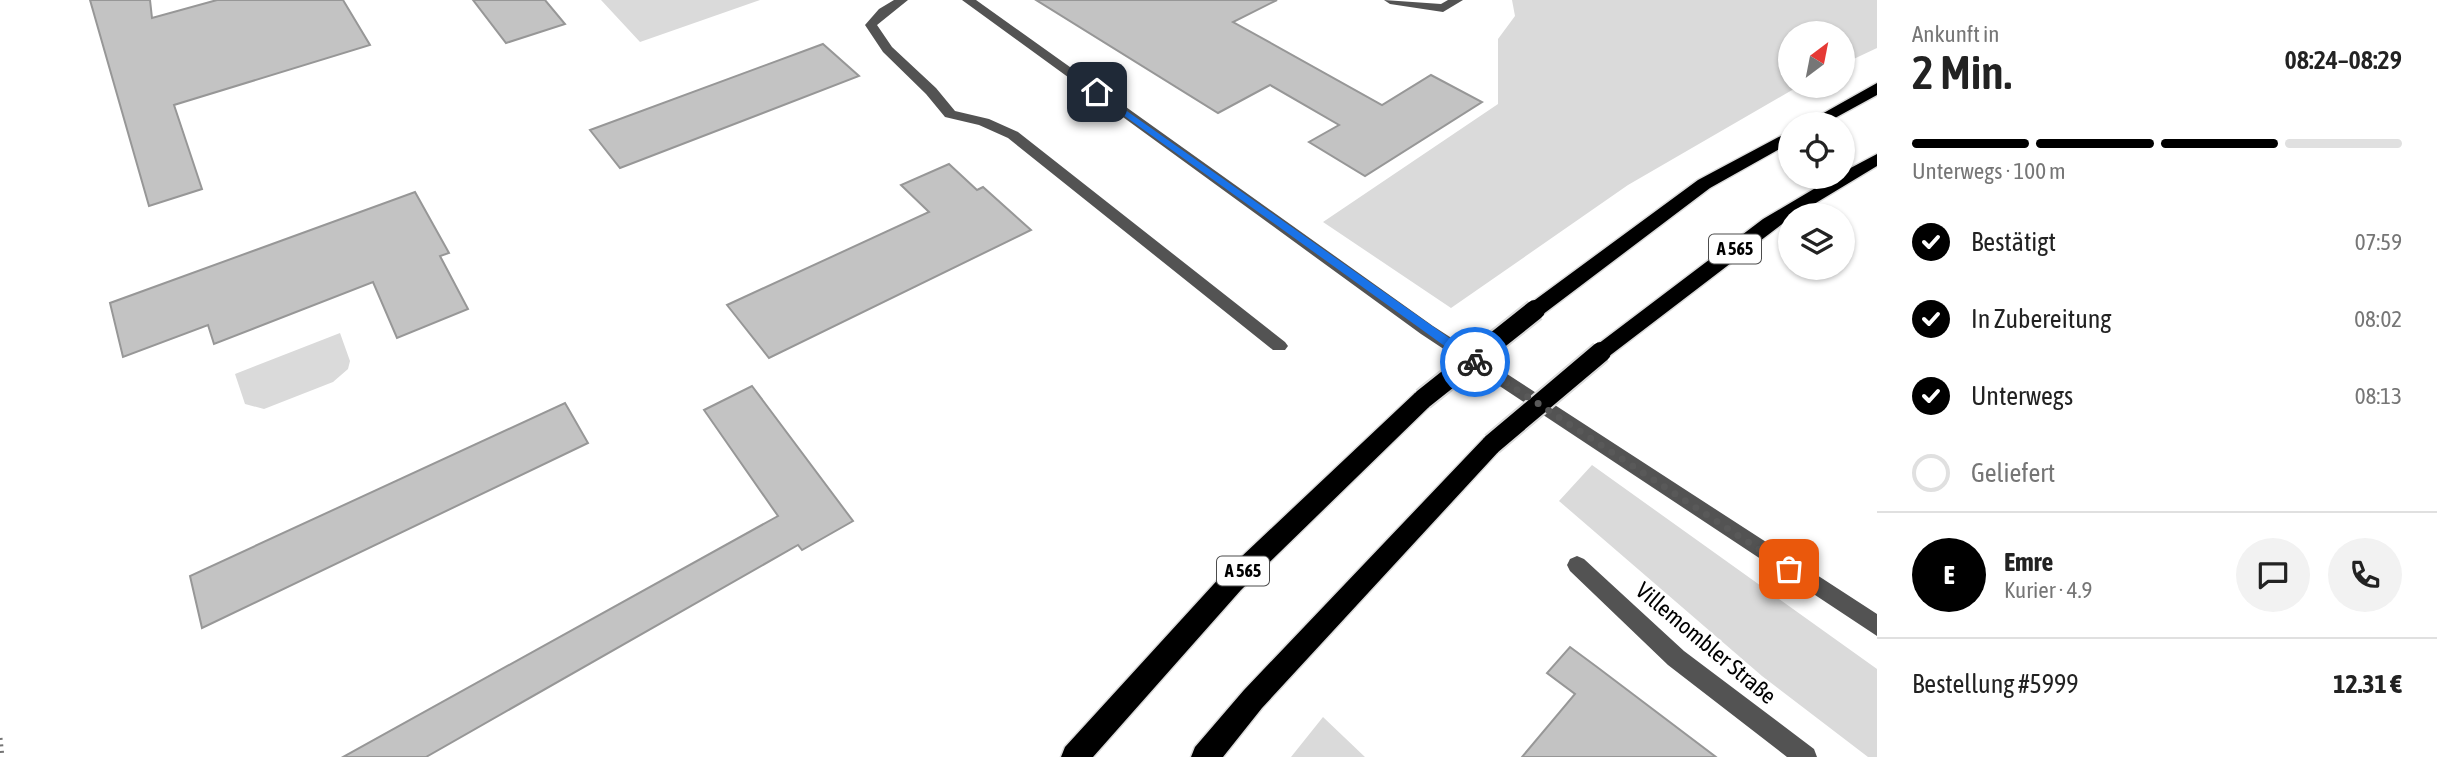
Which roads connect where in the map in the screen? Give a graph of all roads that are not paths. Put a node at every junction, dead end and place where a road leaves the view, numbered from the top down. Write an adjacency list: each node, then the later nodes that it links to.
1 (902, 0): 9 (street)
2 (968, 0): 11 (street)
3 (1390, 0): 4 (street)
4 (1458, 0)
5 (1877, 88): 6 (highway)
6 (1834, 112)
7 (1778, 143): 12 (highway, A 565, bridge)
8 (1877, 159): 13 (highway, A 565, bridge)
9 (1279, 346)
10 (1577, 565): 14 (street, Villemombler Straße)
11 (1877, 626)
12 (1075, 757)
13 (1205, 757)
14 (1806, 757)

